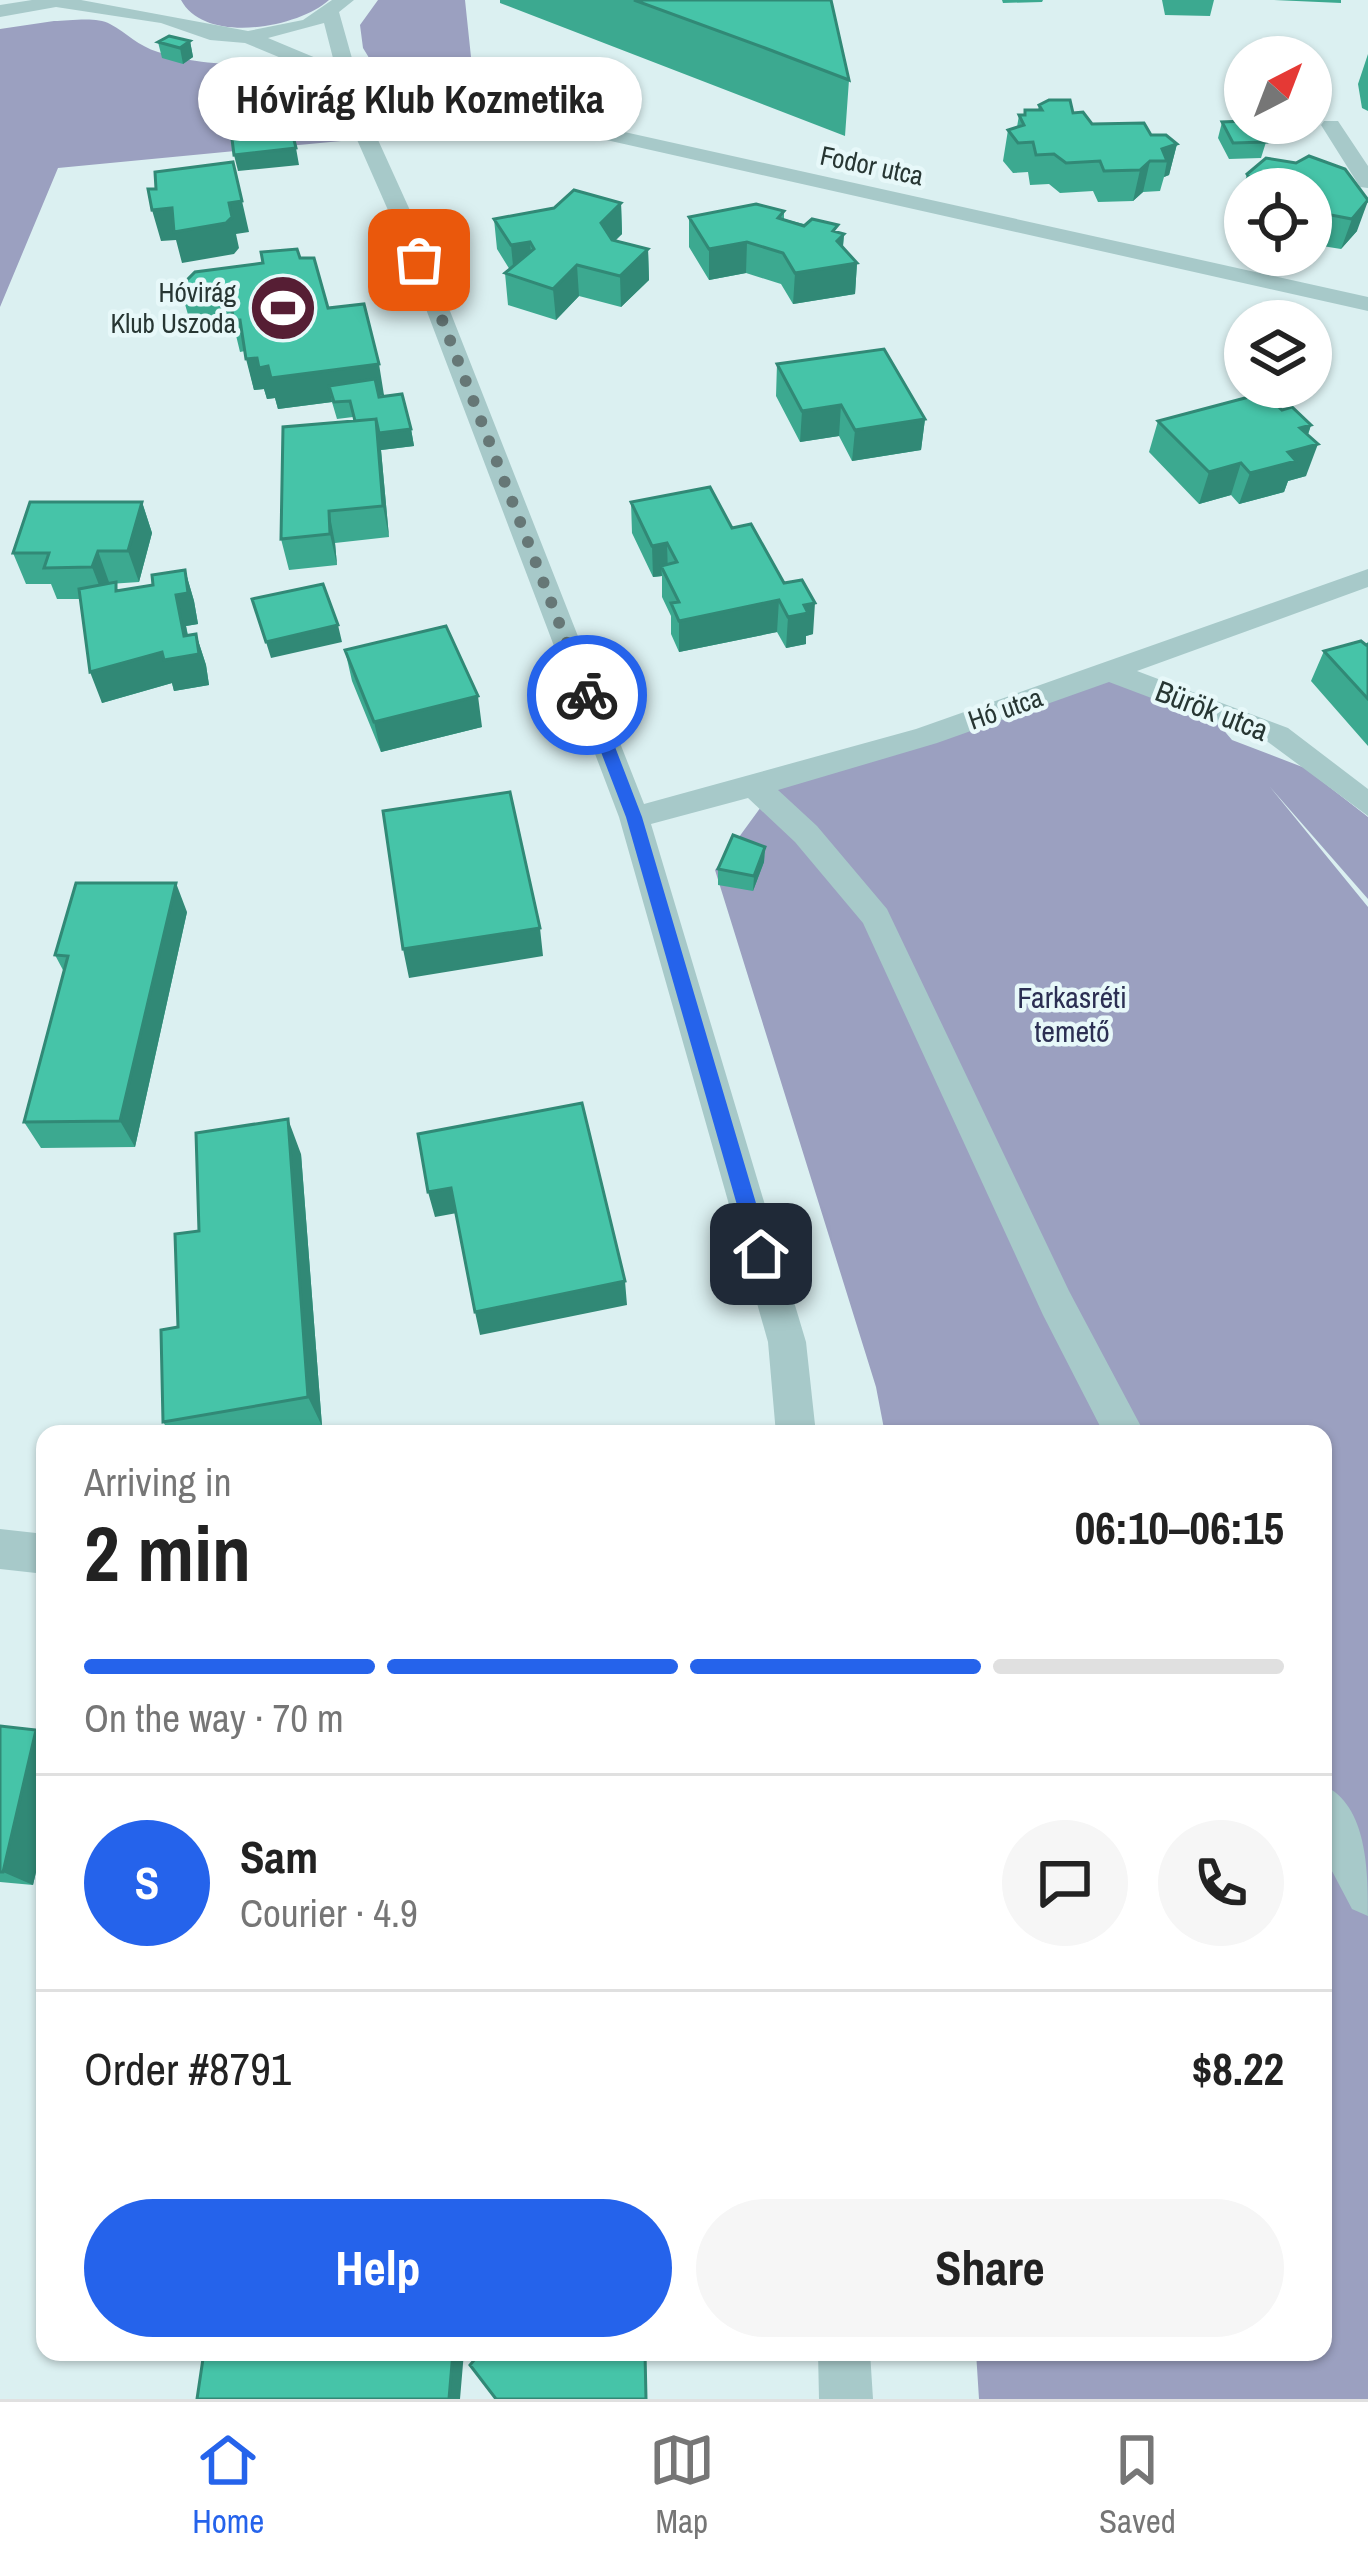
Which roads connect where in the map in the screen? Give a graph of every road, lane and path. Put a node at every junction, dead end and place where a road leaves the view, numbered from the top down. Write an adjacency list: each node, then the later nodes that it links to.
1 (62, 1): 3 (street); 4 (street)
2 (338, 7): 5 (street); 6 (street)
3 (162, 9): 5 (street)
4 (0, 11)
5 (248, 37): 6 (street)
6 (347, 78): 7 (street)
7 (361, 126): 10 (street, Fodor utca); 15 (street)
8 (1332, 127): 9 (street)
9 (1368, 182)
10 (1368, 304)
11 (1368, 578): 12 (street, Hó utca)
12 (1106, 670): 13 (street, Hó utca); 14 (street, Bürök utca)
13 (756, 788): 15 (street, Hó utca); 17 (street)
14 (1368, 805)
15 (634, 817): 16 (street)
16 (795, 1425)
17 (1120, 1425)
18 (0, 1549): 19 (street)
19 (36, 1553)
20 (1332, 1824): 21 (street)
21 (1368, 1893)
22 (844, 2361): 23 (street)
23 (846, 2399)

